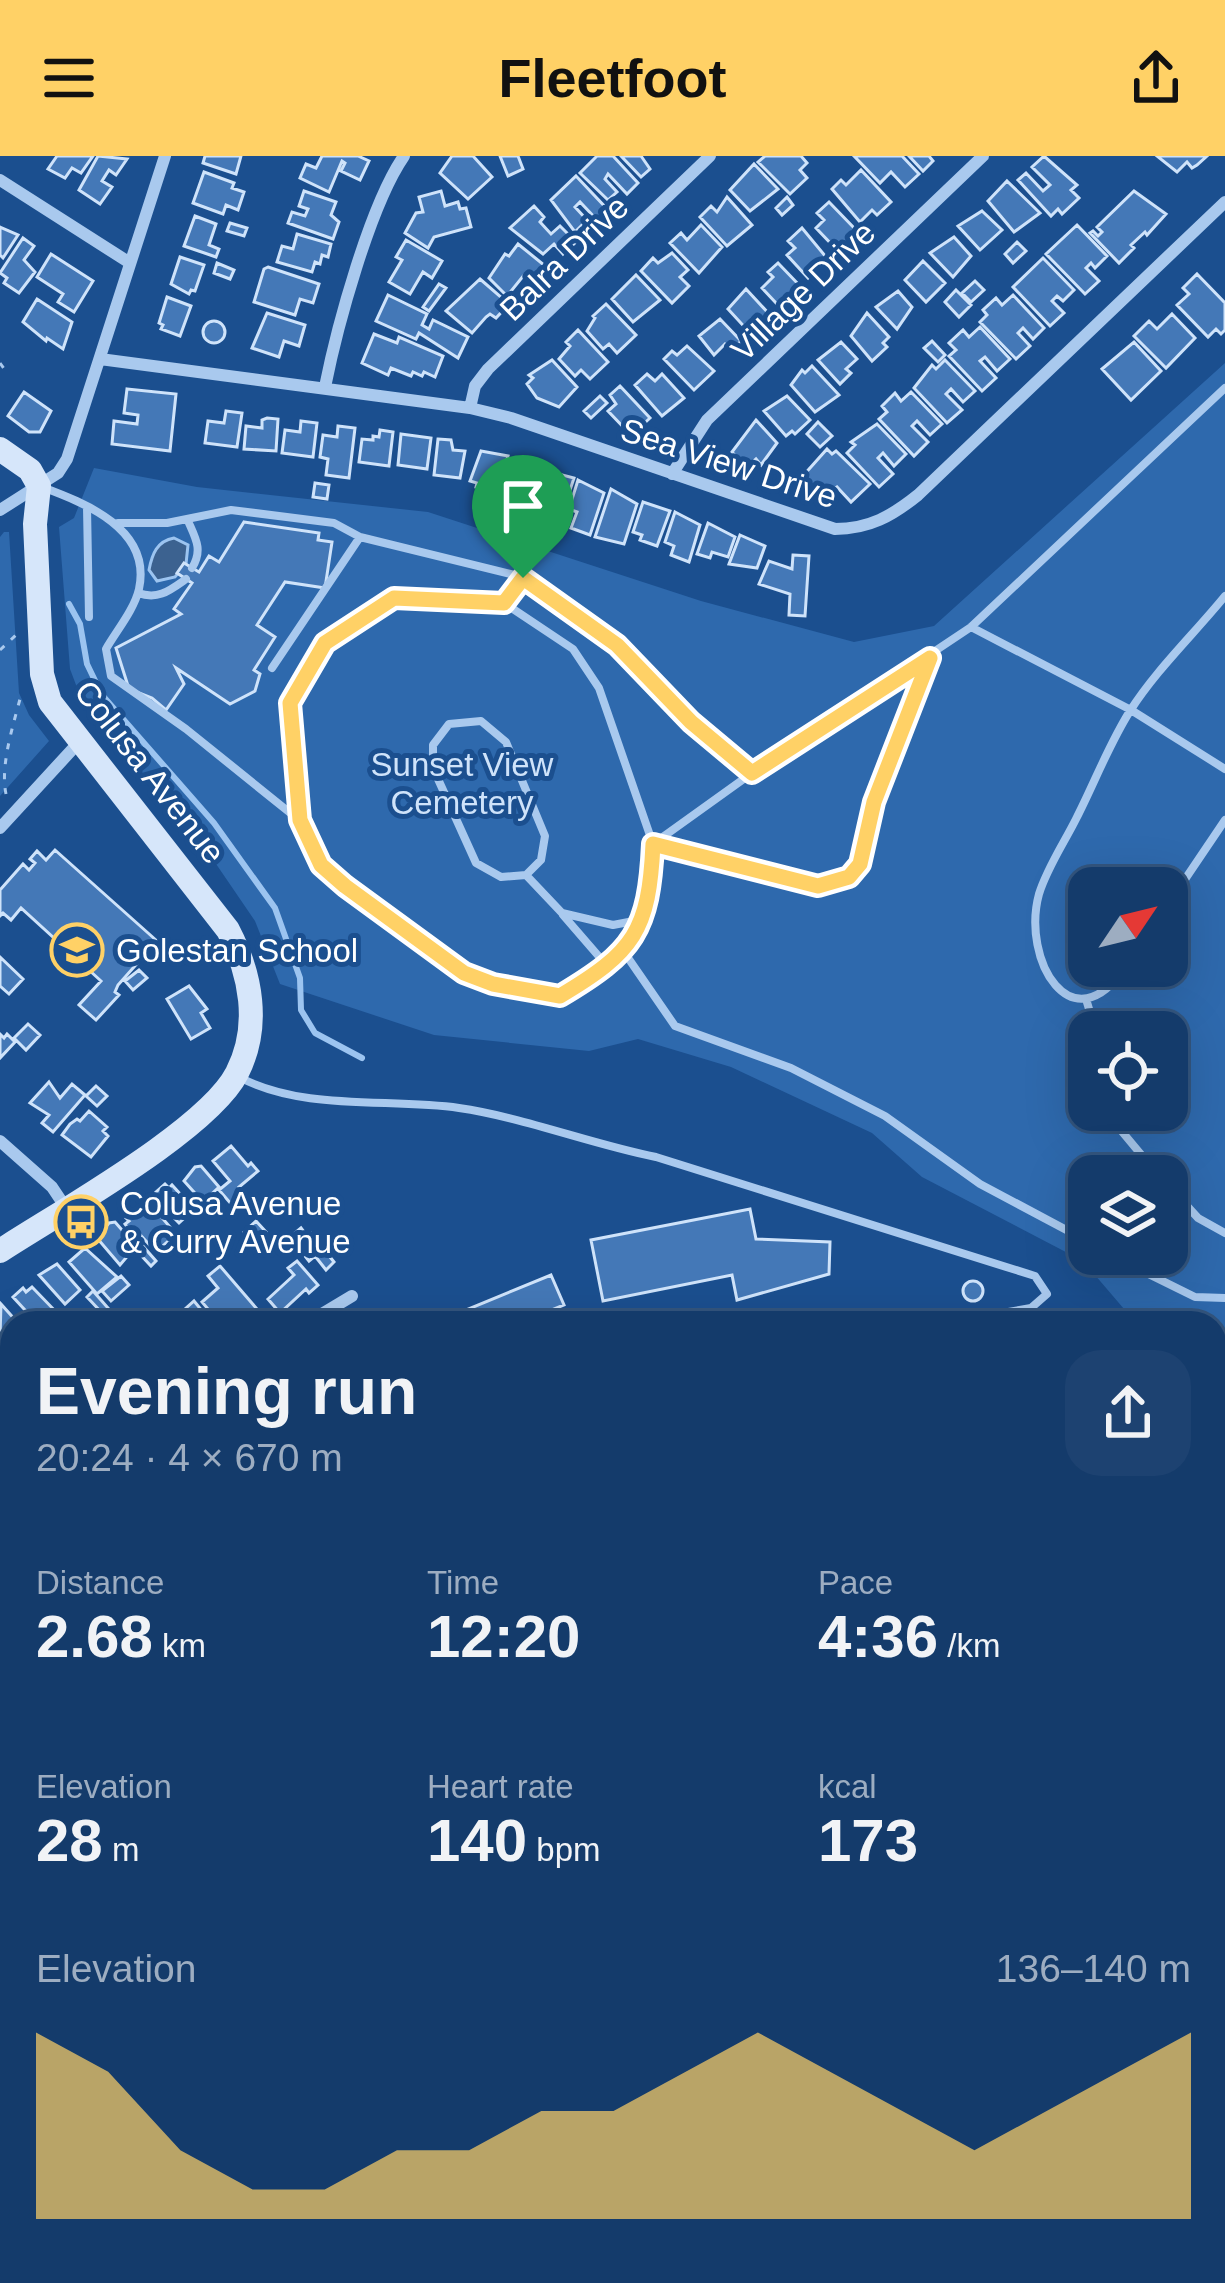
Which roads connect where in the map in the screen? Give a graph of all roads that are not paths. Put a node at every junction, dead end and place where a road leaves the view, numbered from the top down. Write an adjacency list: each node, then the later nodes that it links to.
1 (165, 156): 7 (street)
2 (404, 156): 9 (street)
3 (710, 156): 11 (street, Balra Drive)
4 (983, 156): 13 (street, Village Drive)
5 (0, 180): 7 (street)
6 (1225, 202): 13 (street, Sea View Drive)
7 (130, 263): 8 (street)
8 (100, 359): 9 (street, Sea View Drive); 14 (street)
9 (325, 387): 11 (street, Sea View Drive)
10 (1225, 388): 27 (lane)
11 (470, 408): 13 (street, Sea View Drive)
12 (0, 449): 14 (street)
13 (672, 474)
14 (39, 486): 15 (lane); 16 (street); 31 (street, Colusa Avenue)
15 (87, 505): 18 (lane); 26 (lane)
16 (0, 510)
17 (188, 521): 18 (lane); 19 (lane); 20 (lane)
18 (116, 523): 23 (lane)
19 (361, 537): 21 (lane); 29 (lane)
20 (192, 568)
21 (523, 578): 25 (lane); 33 (lane)
22 (185, 579): 23 (lane)
23 (138, 593): 34 (lane)
24 (1225, 596): 30 (lane)
25 (504, 603): 34 (lane); 37 (lane)
26 (88, 617)
27 (971, 627): 28 (lane); 30 (lane)
28 (930, 658): 33 (lane); 37 (lane)
29 (272, 668)
30 (1131, 710): 32 (lane); 45 (lane)
31 (80, 741): 36 (street); 47 (street, Colusa Avenue)
32 (1225, 770)
33 (752, 773): 37 (lane)
34 (300, 820): 43 (lane)
35 (1225, 820): 39 (lane)
36 (0, 828)
37 (653, 844): 41 (lane)
38 (526, 875): 38 (lane); 40 (lane)
39 (1188, 875)
40 (562, 913): 41 (lane); 43 (lane)
41 (640, 920): 42 (lane)
42 (624, 952): 43 (lane); 53 (lane)
43 (608, 967)
44 (1108, 987): 45 (lane)
45 (1086, 999): 46 (lane)
46 (1090, 1011)
47 (236, 1076): 52 (street, Colusa Avenue); 60 (lane)
48 (1122, 1131): 50 (lane)
49 (0, 1141): 52 (street)
50 (1142, 1155)
51 (1188, 1207): 54 (lane)
52 (66, 1208): 55 (street, Colusa Avenue)
53 (1068, 1231)
54 (1225, 1233)
55 (0, 1251)
56 (1150, 1275): 58 (lane)
57 (352, 1296): 59 (street)
58 (1225, 1298)
59 (327, 1311)
60 (1014, 1311)

